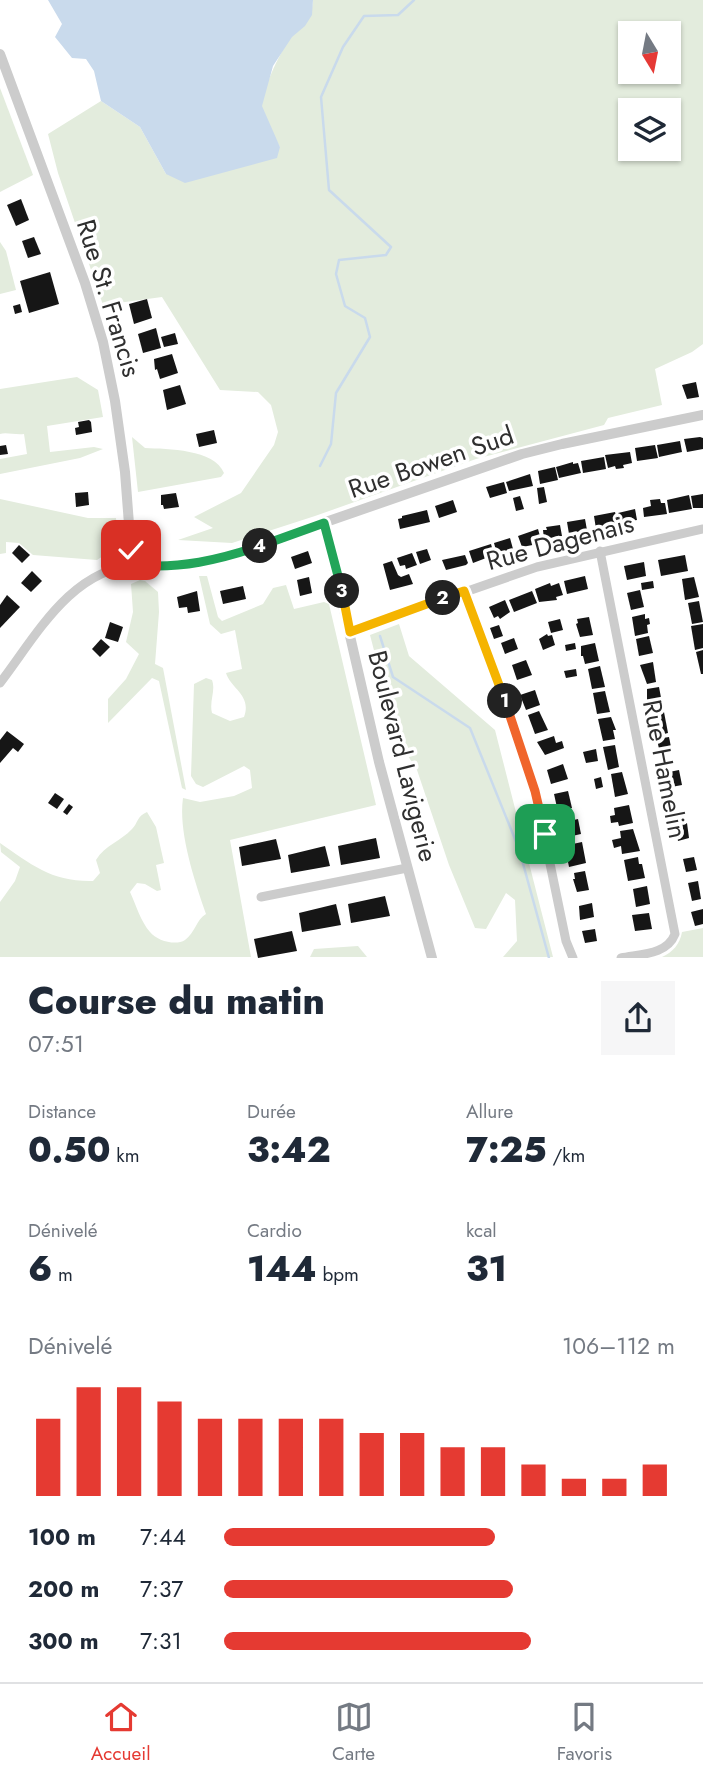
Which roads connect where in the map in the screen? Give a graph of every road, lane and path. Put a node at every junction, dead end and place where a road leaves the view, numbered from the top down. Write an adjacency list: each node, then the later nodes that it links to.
1 (0, 54): 6 (street, Rue St. Francis)
2 (703, 415): 3 (street, Rue Bowen Sud)
3 (324, 523): 6 (street, Rue Bowen Sud); 8 (street, Boulevard Lavigerie)
4 (703, 529): 5 (street, Rue Dagenais)
5 (600, 551): 7 (street, Rue Dagenais); 14 (street, Rue Hamelin)
6 (136, 565): 9 (street)
7 (464, 591): 8 (street, Rue Dagenais); 13 (street)
8 (350, 632): 10 (street, Boulevard Lavigerie)
9 (0, 683)
10 (407, 868): 11 (street); 12 (street, Boulevard Lavigerie)
11 (261, 897)
12 (432, 957)
13 (573, 957)
14 (621, 957)

